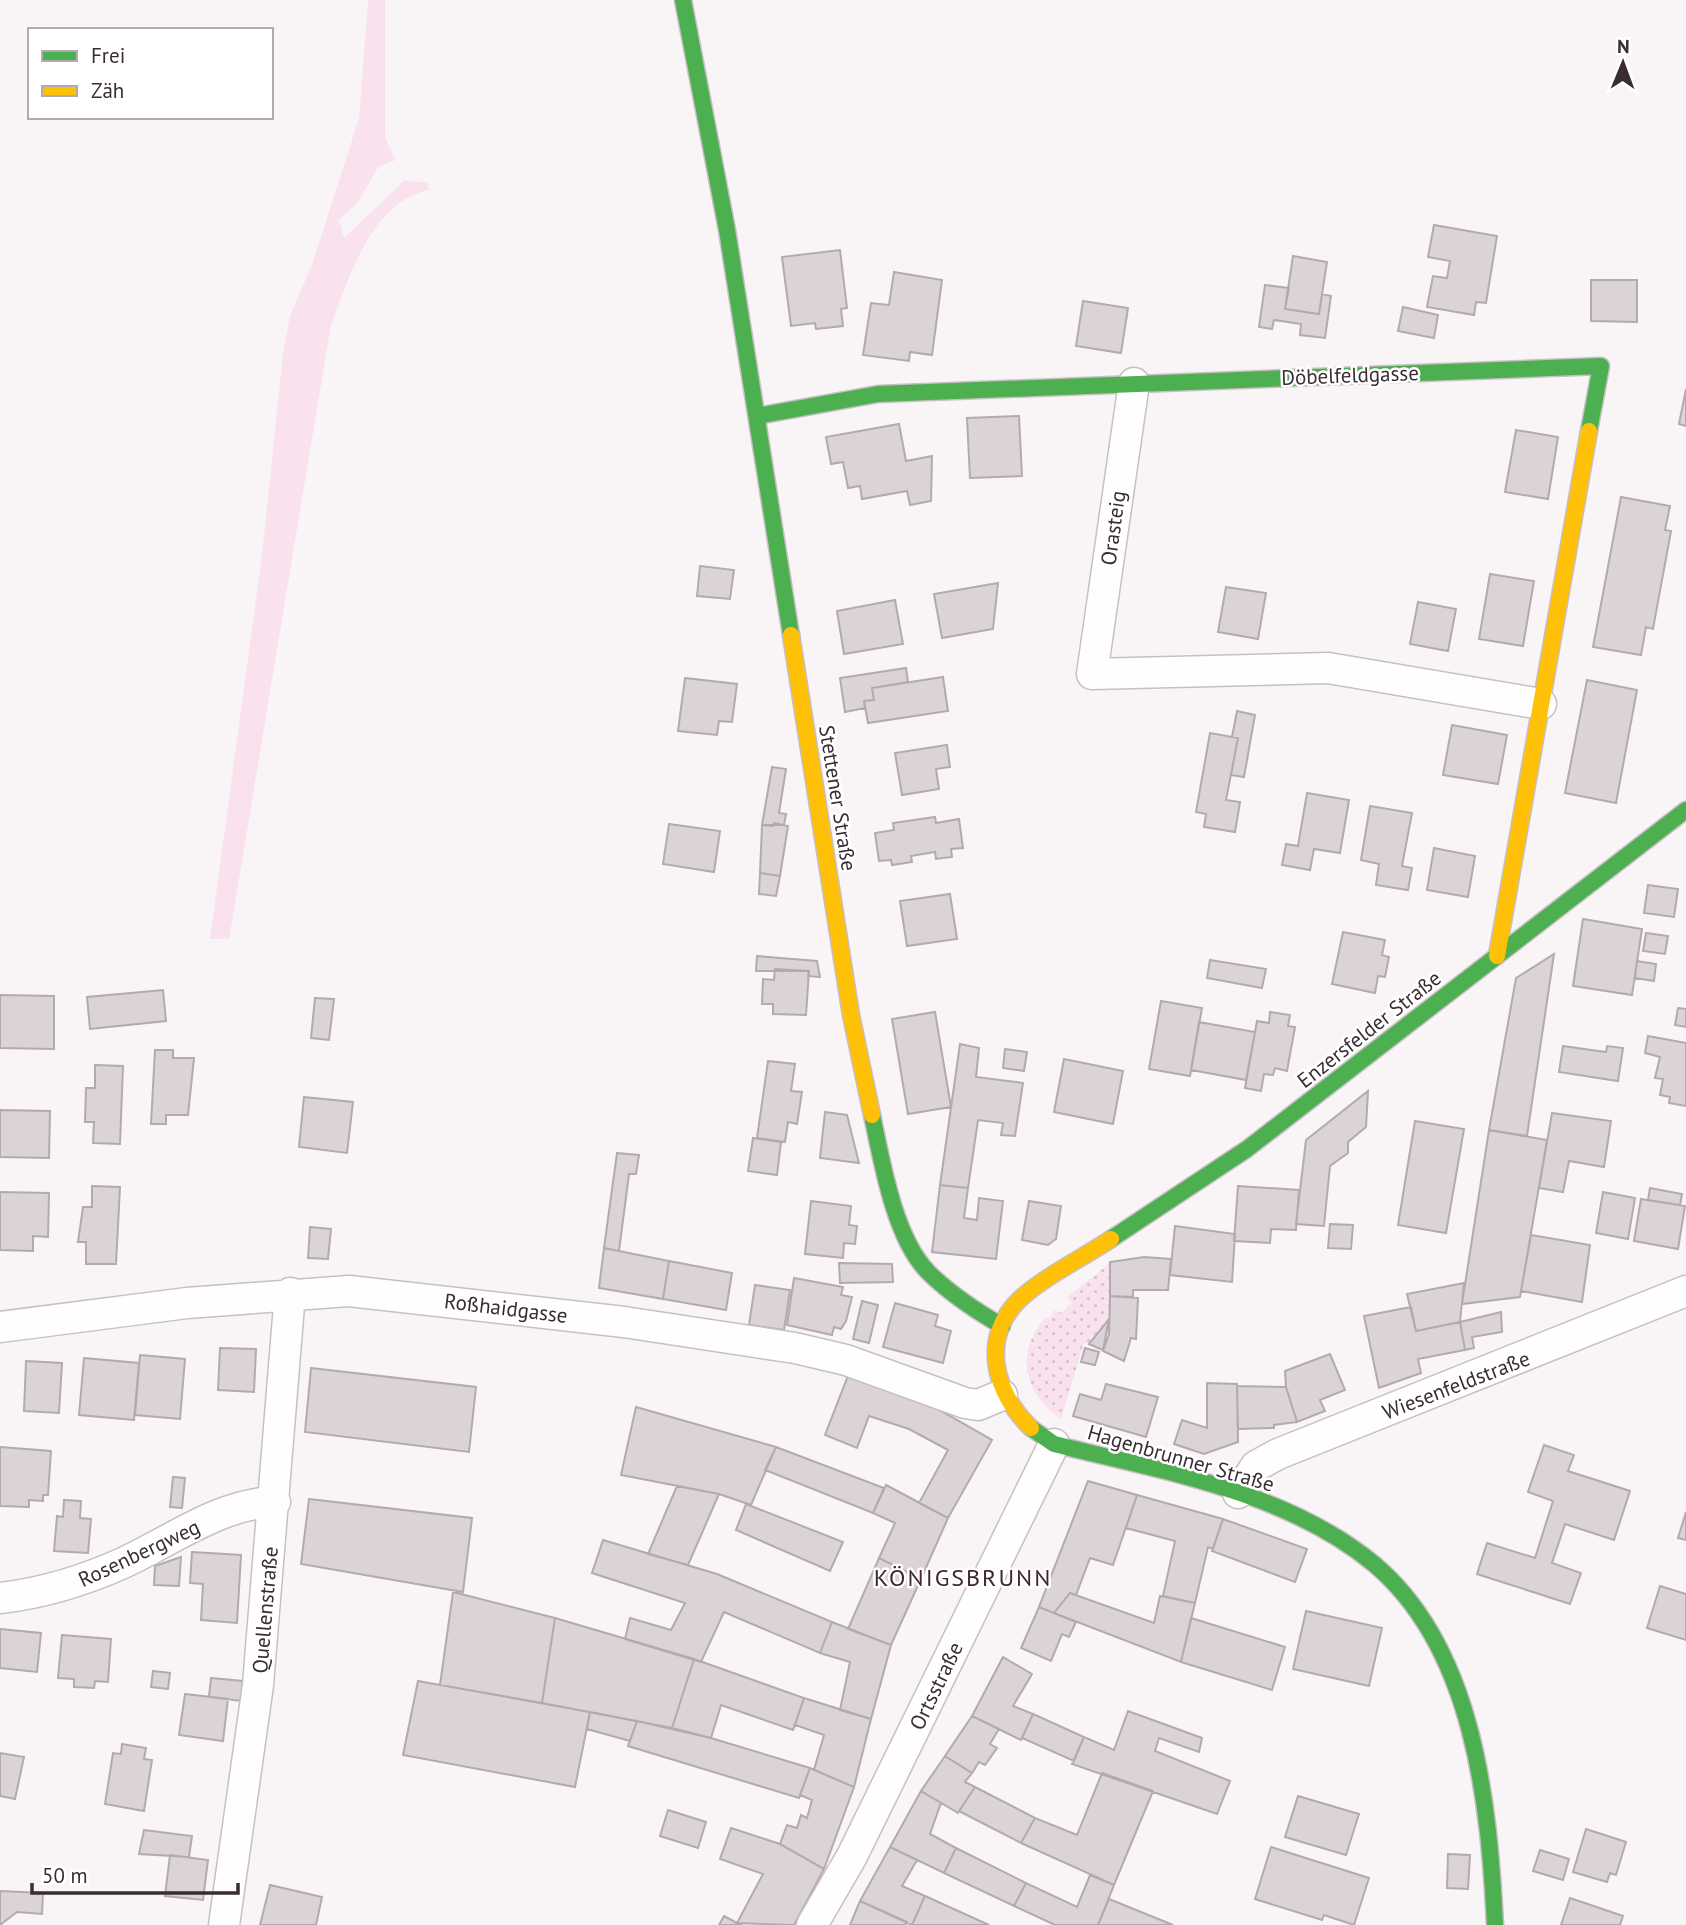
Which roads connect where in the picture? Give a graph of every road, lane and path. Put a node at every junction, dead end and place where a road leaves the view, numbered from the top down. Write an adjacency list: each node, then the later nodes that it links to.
1 (683, 0): 3 (street, Stettener Straße)
2 (1134, 383): 3 (street, Döbelfeldgasse); 4 (street, Orasteig); 4 (street, Döbelfeldgasse)
3 (757, 416): 9 (street, Stettener Straße)
4 (1541, 704): 6 (street, Döbelfeldgasse)
5 (1686, 810): 6 (street, Enzersfelder Straße)
6 (1497, 956): 9 (street, Enzersfelder Straße)
7 (1686, 1291): 13 (street, Wiesenfeldstraße)
8 (290, 1293): 10 (street, Roßhaidgasse); 11 (street, Roßhaidgasse); 14 (street, Quellenstraße)
9 (1002, 1326): 11 (street)
10 (0, 1327)
11 (1002, 1395): 12 (street, Hagenbrunner Straße)
12 (1054, 1444): 13 (street, Hagenbrunner Straße); 17 (street, Ortsstraße)
13 (1238, 1493): 18 (street, Hagenbrunner Straße)
14 (275, 1502): 15 (street, Rosenbergweg); 16 (street, Quellenstraße)
15 (0, 1598)
16 (224, 1925)
17 (812, 1925)
18 (1494, 1925)

